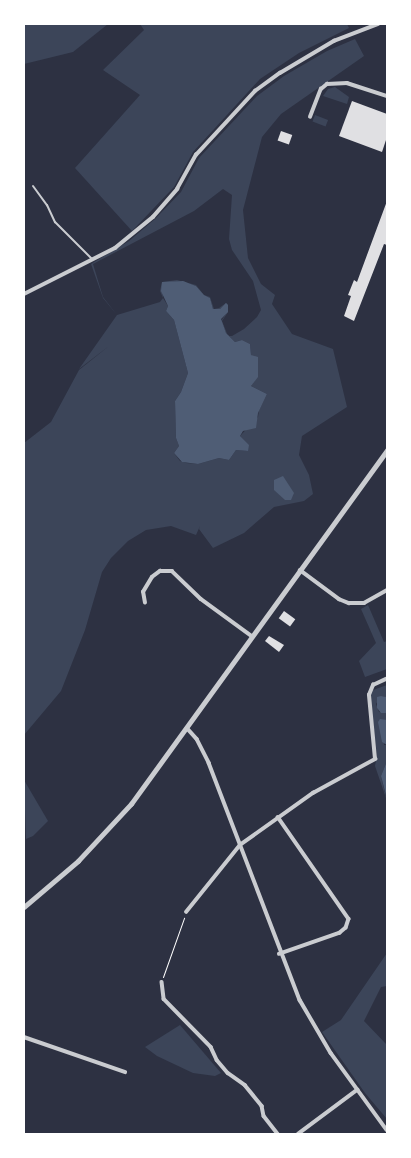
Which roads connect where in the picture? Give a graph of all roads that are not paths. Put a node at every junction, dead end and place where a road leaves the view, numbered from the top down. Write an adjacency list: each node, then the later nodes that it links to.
1 (378, 24): 5 (street)
2 (387, 96): 3 (street)
3 (310, 117)
4 (32, 186): 5 (lane)
5 (92, 260): 6 (street)
6 (24, 294)
7 (387, 450): 8 (street)
8 (300, 570): 9 (street); 11 (street)
9 (387, 590)
10 (145, 603): 11 (street)
11 (252, 636): 13 (street)
12 (386, 679): 14 (street)
13 (187, 728): 15 (street); 16 (street)
14 (278, 817): 15 (street); 18 (street)
15 (240, 845): 17 (street); 18 (street)
16 (24, 907)
17 (186, 912)
18 (280, 954): 22 (street)
19 (162, 982): 24 (street)
20 (24, 1037): 21 (street)
21 (124, 1072)
22 (358, 1090): 23 (street); 25 (street)
23 (387, 1130)
24 (278, 1134)
25 (298, 1134)

